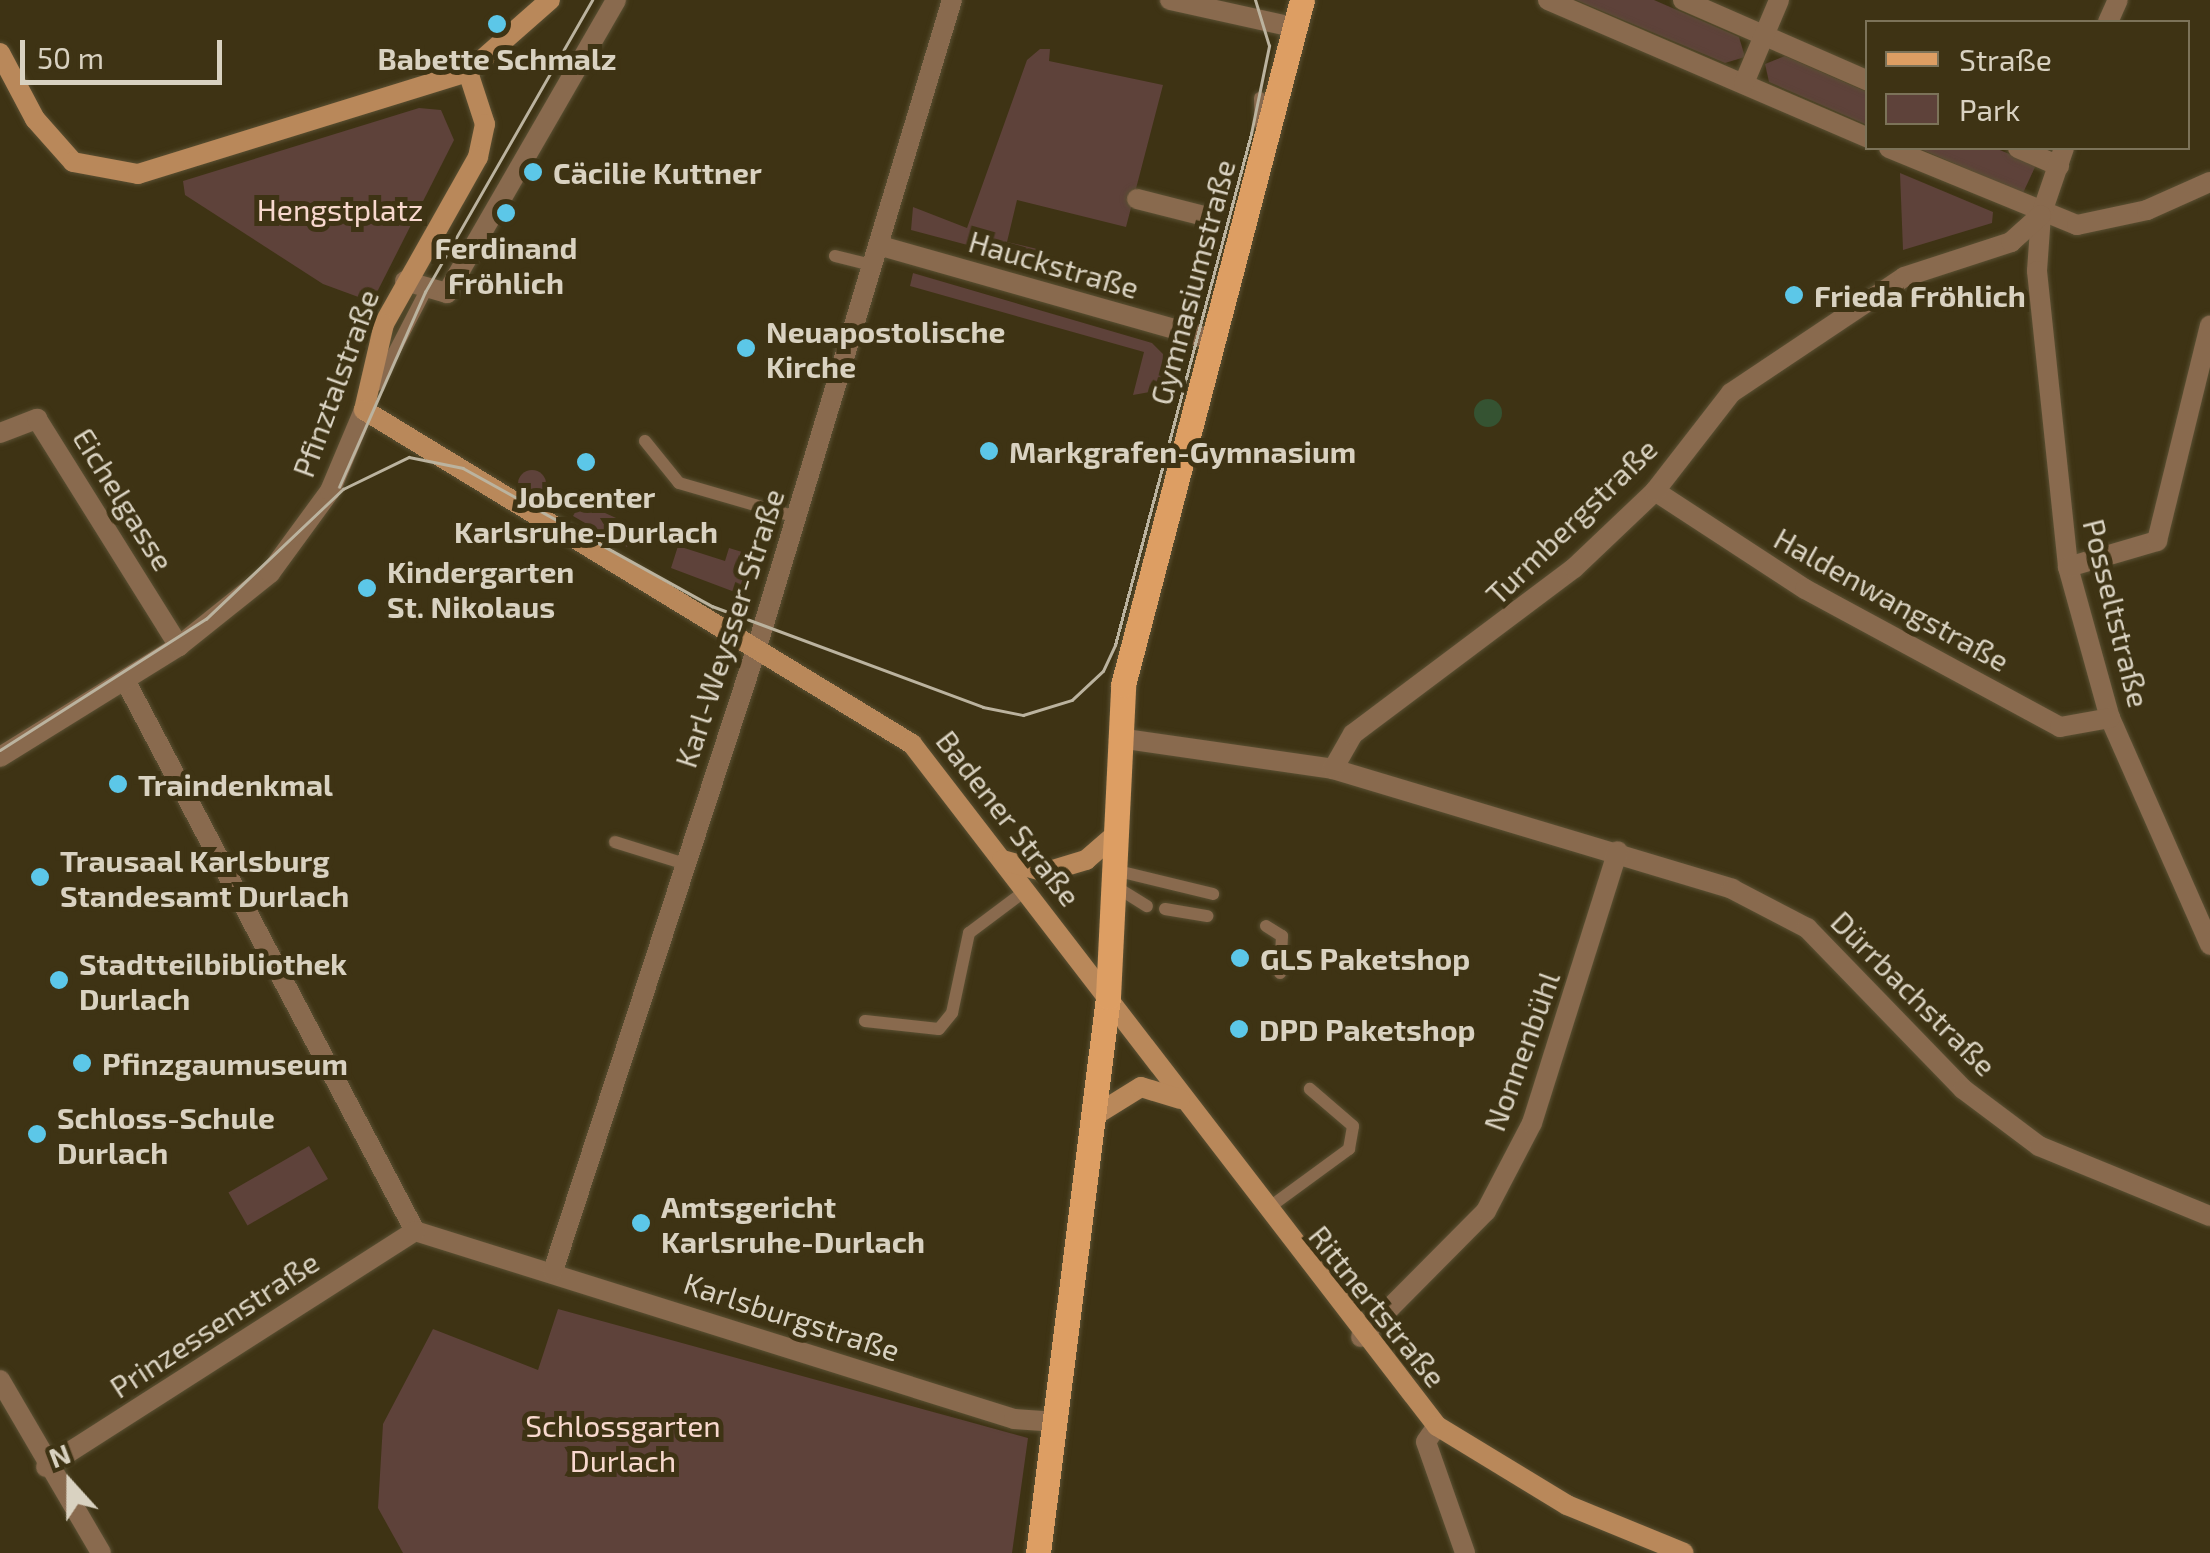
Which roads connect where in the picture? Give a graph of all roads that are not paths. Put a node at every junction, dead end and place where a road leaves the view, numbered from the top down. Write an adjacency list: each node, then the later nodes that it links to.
1 (550, 0): 13 (main road)
2 (616, 0): 29 (street)
3 (952, 0): 27 (street, Karl-Weysser-Straße)
4 (1170, 0): 10 (street)
5 (1286, 0): 10 (main road)
6 (1302, 0): 10 (main road, Gymnasiumstraße)
7 (1548, 0): 15 (street)
8 (1683, 0): 11 (street)
9 (1779, 0): 11 (street)
10 (1294, 26): 18 (main road, Gymnasiumstraße)
11 (1764, 35): 14 (street); 15 (street)
12 (0, 53): 13 (main road)
13 (468, 72): 28 (main road, Pfinztalstraße)
14 (1865, 80)
15 (1744, 83): 17 (street)
16 (1260, 98): 18 (lane)
17 (1865, 137)
18 (1262, 142): 31 (main road, Gymnasiumstraße)
19 (1893, 150): 25 (street)
20 (2029, 150): 21 (street)
21 (2061, 156): 25 (street, Posseltstraße)
22 (2210, 182): 25 (street)
23 (1137, 198): 24 (street)
24 (1204, 216)
25 (2041, 216): 35 (street, Turmbergstraße); 37 (street, Posseltstraße)
26 (835, 256): 27 (lane)
27 (878, 256): 31 (street, Hauckstraße); 36 (street, Karl-Weysser-Straße)
28 (406, 280): 29 (street); 32 (main road, Pfinztalstraße)
29 (425, 292): 32 (lane)
30 (2210, 325): 37 (street)
31 (1210, 340): 42 (main road, Gymnasiumstraße)
32 (364, 410): 38 (street, Pfinztalstraße); 39 (main road, Badener Straße)
33 (0, 433): 38 (street, Eichelgasse)
34 (646, 442): 36 (lane)
35 (1655, 491): 41 (street, Haldenwangstraße); 44 (street, Turmbergstraße)
36 (796, 517): 39 (street, Karl-Weysser-Straße)
37 (2068, 566): 41 (street, Posseltstraße)
38 (179, 646): 40 (street, Pfinztalstraße)
39 (757, 648): 48 (main road, Badener Straße); 49 (street, Karl-Weysser-Straße)
40 (126, 682): 43 (street, Pfinztalstraße); 66 (street)
41 (2110, 718): 57 (street, Posseltstraße)
42 (1119, 738): 44 (street); 45 (main road, Gymnasiumstraße)
43 (0, 757)
44 (1334, 769): 47 (street, Dürrbachstraße)
45 (1114, 836): 48 (main road); 50 (main road, Gymnasiumstraße)
46 (615, 842): 49 (lane)
47 (1618, 851): 65 (street, Dürrbachstraße); 68 (street, Nonnenbühl)
48 (1002, 860): 51 (main road, Badener Straße)
49 (685, 864): 67 (street, Karl-Weysser-Straße)
50 (1112, 876): 52 (lane); 53 (lane); 59 (main road, Gymnasiumstraße)
51 (1025, 891): 59 (main road, Badener Straße); 60 (lane)
52 (1212, 894)
53 (1147, 906)
54 (1166, 909): 55 (lane)
55 (1207, 916)
56 (1266, 926): 58 (lane)
57 (2210, 945)
58 (1280, 973)
59 (1108, 997): 62 (main road, Rittnertstraße); 63 (main road)
60 (866, 1020)
61 (1310, 1089): 64 (lane)
62 (1182, 1100): 63 (main road); 64 (main road, Rittnertstraße)
63 (1094, 1116): 70 (main road)
64 (1264, 1211): 68 (main road, Rittnertstraße)
65 (2210, 1216)
66 (415, 1232): 67 (street, Karlsburgstraße); 72 (street, Prinzessenstraße)
67 (554, 1271): 70 (street, Karlsburgstraße)
68 (1361, 1337): 71 (main road, Rittnertstraße)
69 (0, 1380): 72 (street)
70 (1057, 1422): 74 (main road)
71 (1437, 1426): 75 (street); 76 (main road, Rittnertstraße)
72 (46, 1467): 73 (street)
73 (97, 1552)
74 (1038, 1553)
75 (1466, 1553)
76 (1684, 1553)

